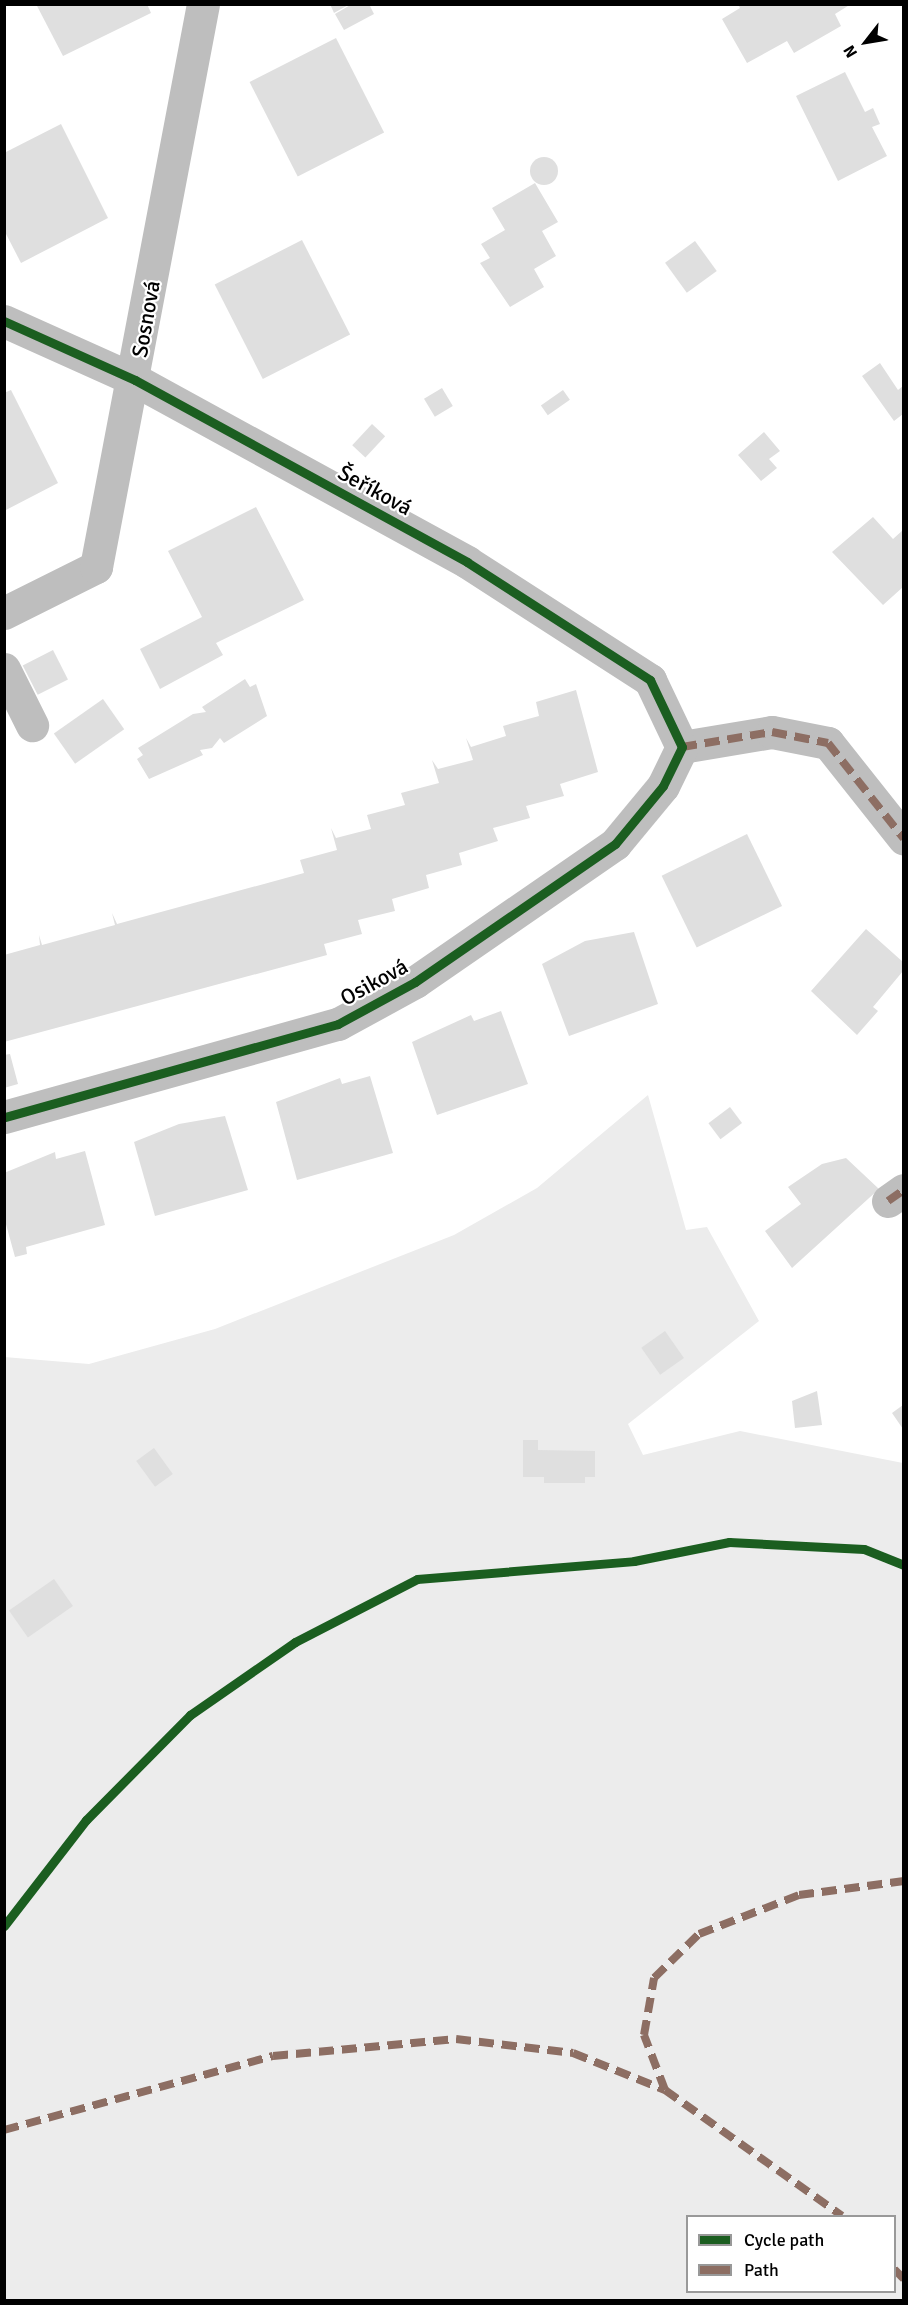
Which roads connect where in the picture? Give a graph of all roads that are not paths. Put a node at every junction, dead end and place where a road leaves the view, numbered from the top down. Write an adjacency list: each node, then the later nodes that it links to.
1 (202, 4): 3 (street, Sosnová)
2 (4, 321): 3 (street, Šeříková)
3 (135, 380): 4 (street, Sosnová); 7 (street, Šeříková)
4 (4, 613)
5 (4, 669): 6 (street)
6 (32, 725)
7 (682, 747): 8 (street); 9 (street, Osiková)
8 (903, 839)
9 (4, 1118)

